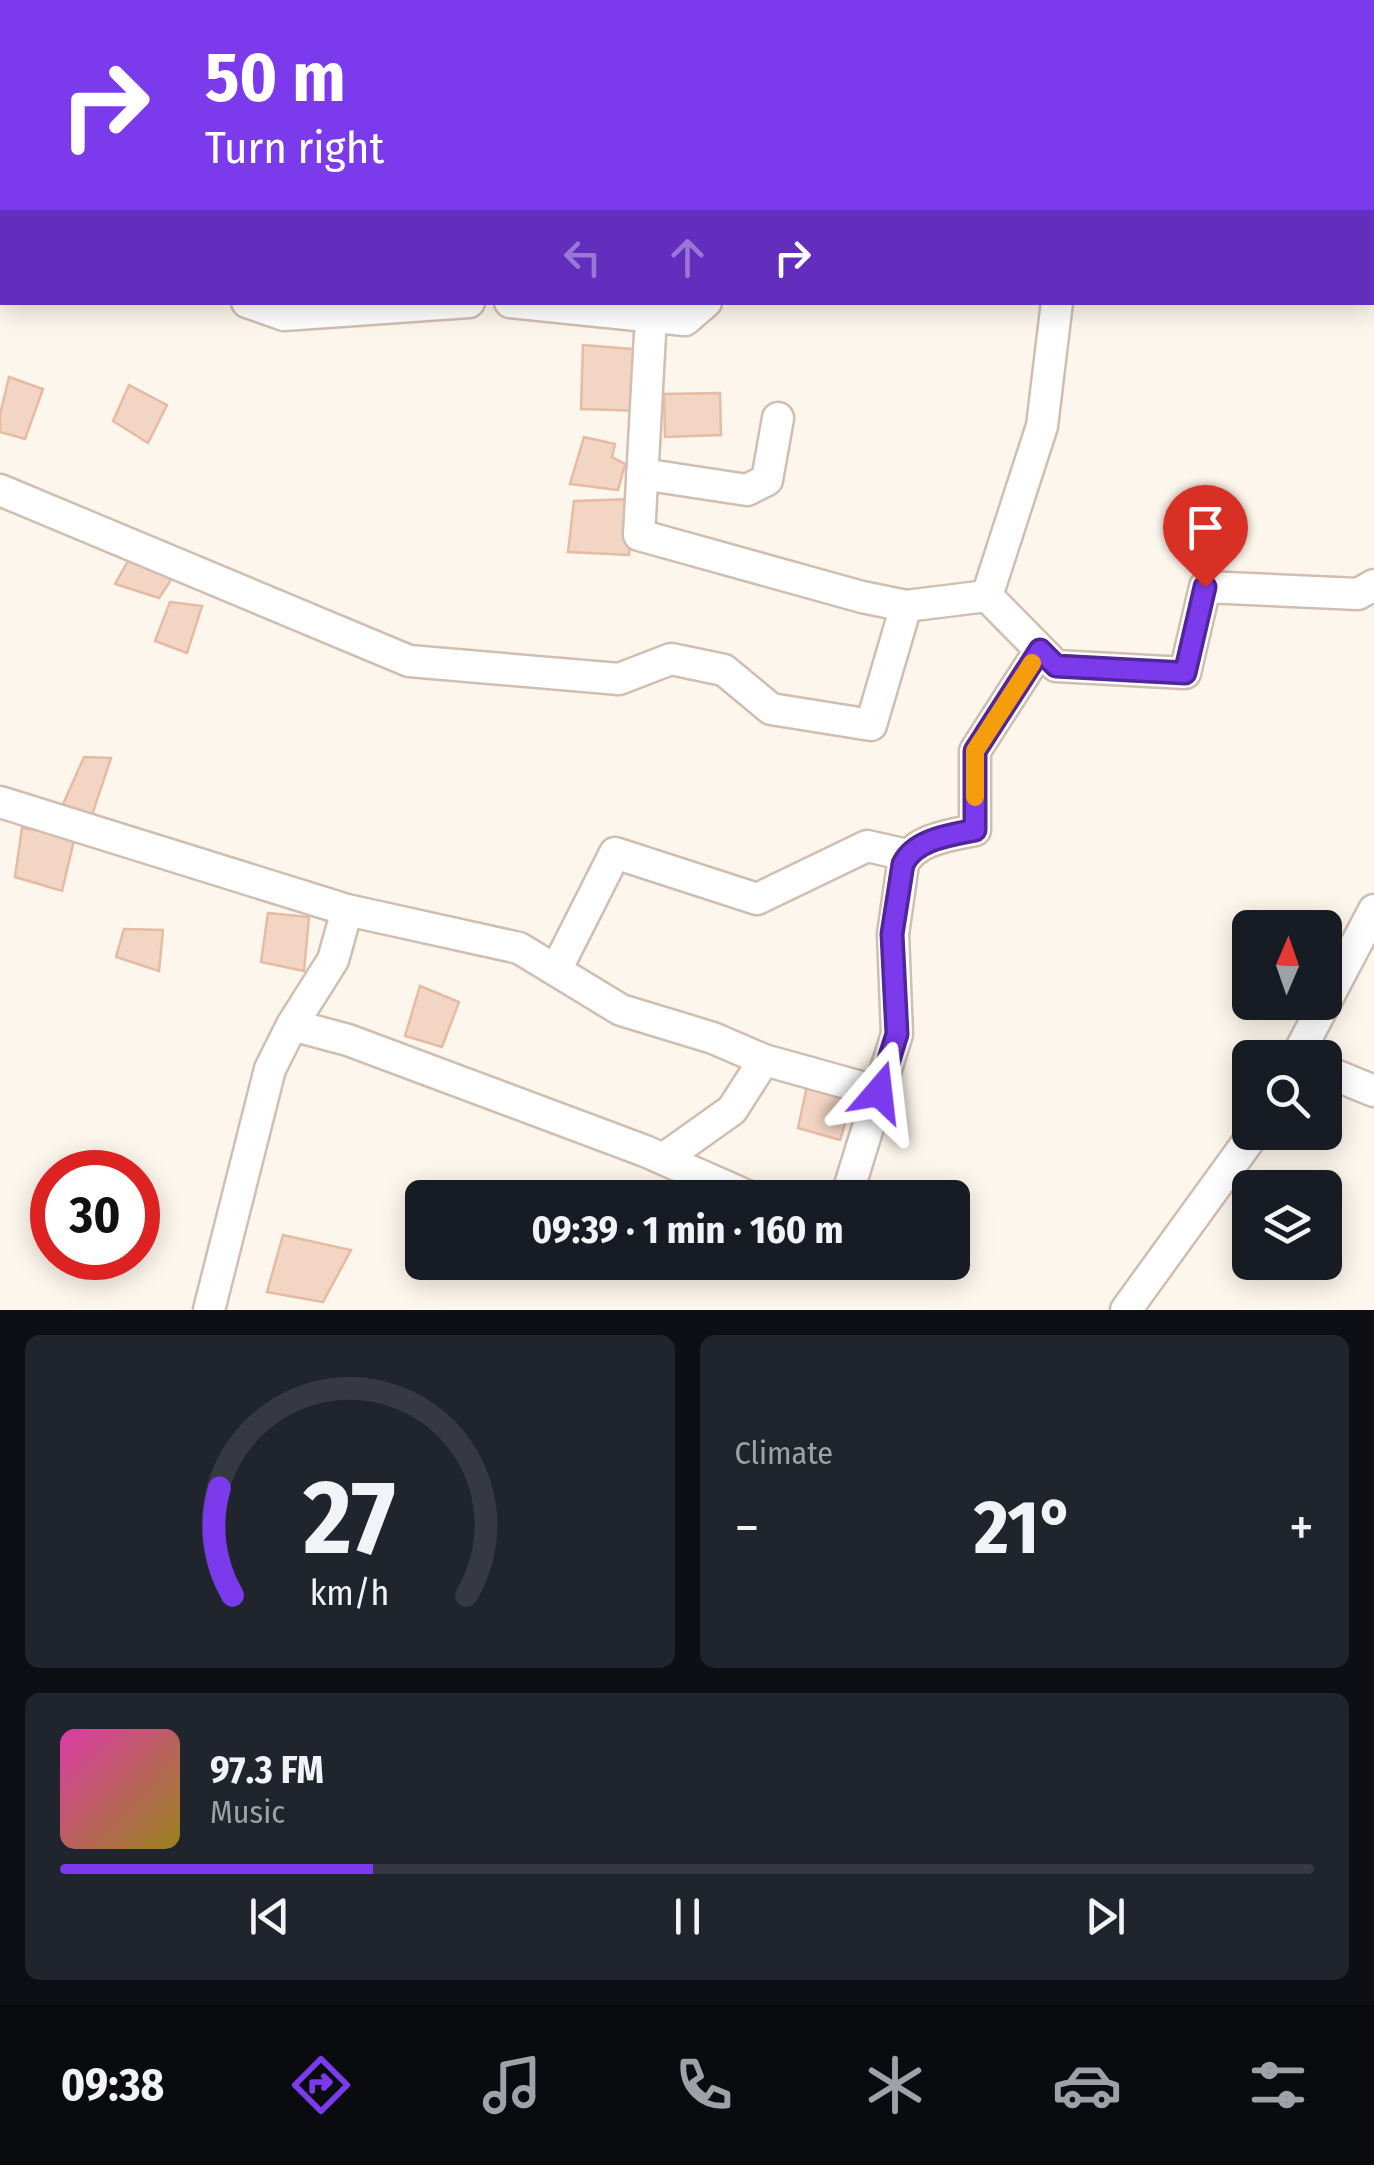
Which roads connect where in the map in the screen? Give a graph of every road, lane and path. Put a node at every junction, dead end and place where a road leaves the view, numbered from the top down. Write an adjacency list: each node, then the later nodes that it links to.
1 (134, 0): 2 (street)
2 (180, 0)
3 (257, 305): 4 (street)
4 (423, 305)
5 (540, 305): 8 (street)
6 (702, 305): 8 (street)
7 (1057, 305): 13 (street)
8 (652, 316): 10 (street)
9 (778, 418): 10 (street)
10 (642, 474): 14 (street)
11 (0, 490): 14 (street)
12 (1374, 585): 15 (street)
13 (987, 596): 14 (street); 15 (street)
14 (906, 606)
15 (1040, 650): 17 (street)
16 (0, 802): 18 (street)
17 (907, 855): 20 (street); 26 (street)
18 (347, 910): 20 (street); 21 (street)
19 (1374, 910): 22 (street)
20 (556, 970): 23 (street)
21 (292, 1024): 28 (street); 31 (street)
22 (1305, 1040)
23 (764, 1060): 26 (street); 28 (street)
24 (1342, 1078): 25 (street)
25 (1374, 1091)
26 (879, 1092): 30 (street)
27 (1243, 1150): 32 (street)
28 (663, 1159): 29 (street)
29 (711, 1180)
30 (852, 1180)
31 (209, 1310)
32 (1126, 1310)

